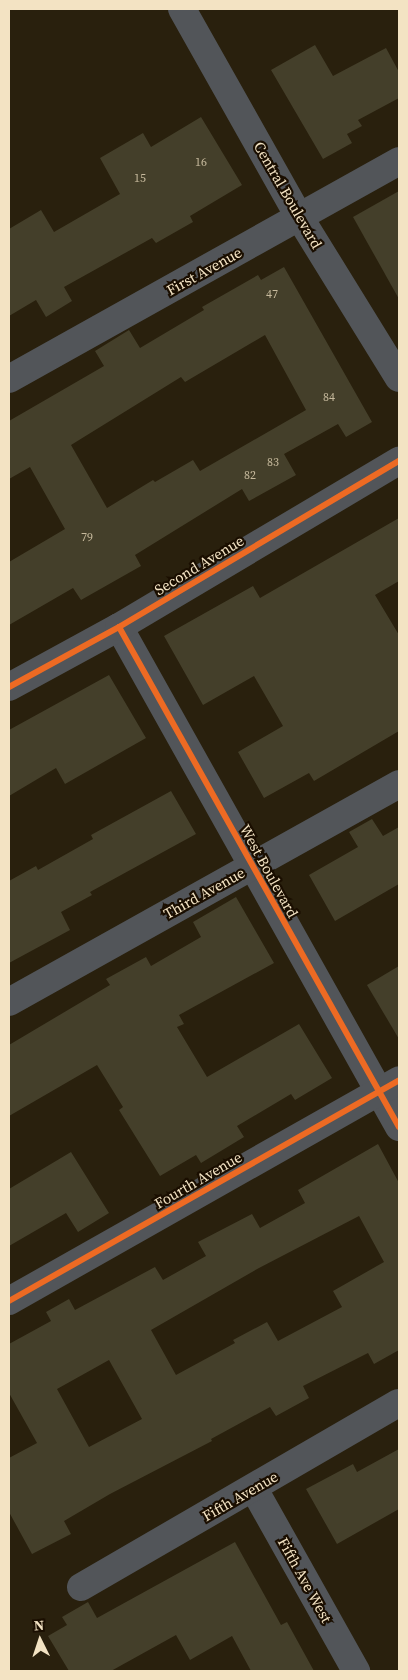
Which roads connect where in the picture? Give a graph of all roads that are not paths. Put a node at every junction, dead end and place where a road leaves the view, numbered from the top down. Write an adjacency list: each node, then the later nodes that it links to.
1 (182, 9): 3 (street, Central Boulevard)
2 (399, 162): 3 (street, First Avenue)
3 (300, 218): 4 (street, Central Boulevard); 5 (street, First Avenue)
4 (399, 378)
5 (9, 379)
6 (399, 461): 7 (street, Second Avenue)
7 (119, 627): 8 (street, Second Avenue); 10 (street, West Boulevard)
8 (9, 687)
9 (399, 784): 10 (street, Third Avenue)
10 (252, 866): 11 (street, Third Avenue); 12 (street, West Boulevard)
11 (9, 1002)
12 (390, 1085): 13 (street, West Boulevard); 14 (street, Fourth Avenue)
13 (399, 1127)
14 (9, 1301)
15 (399, 1403): 16 (street, Fifth Avenue)
16 (254, 1489): 17 (street, Fifth Avenue); 18 (street, Fifth Ave West)
17 (81, 1587)
18 (356, 1671)

